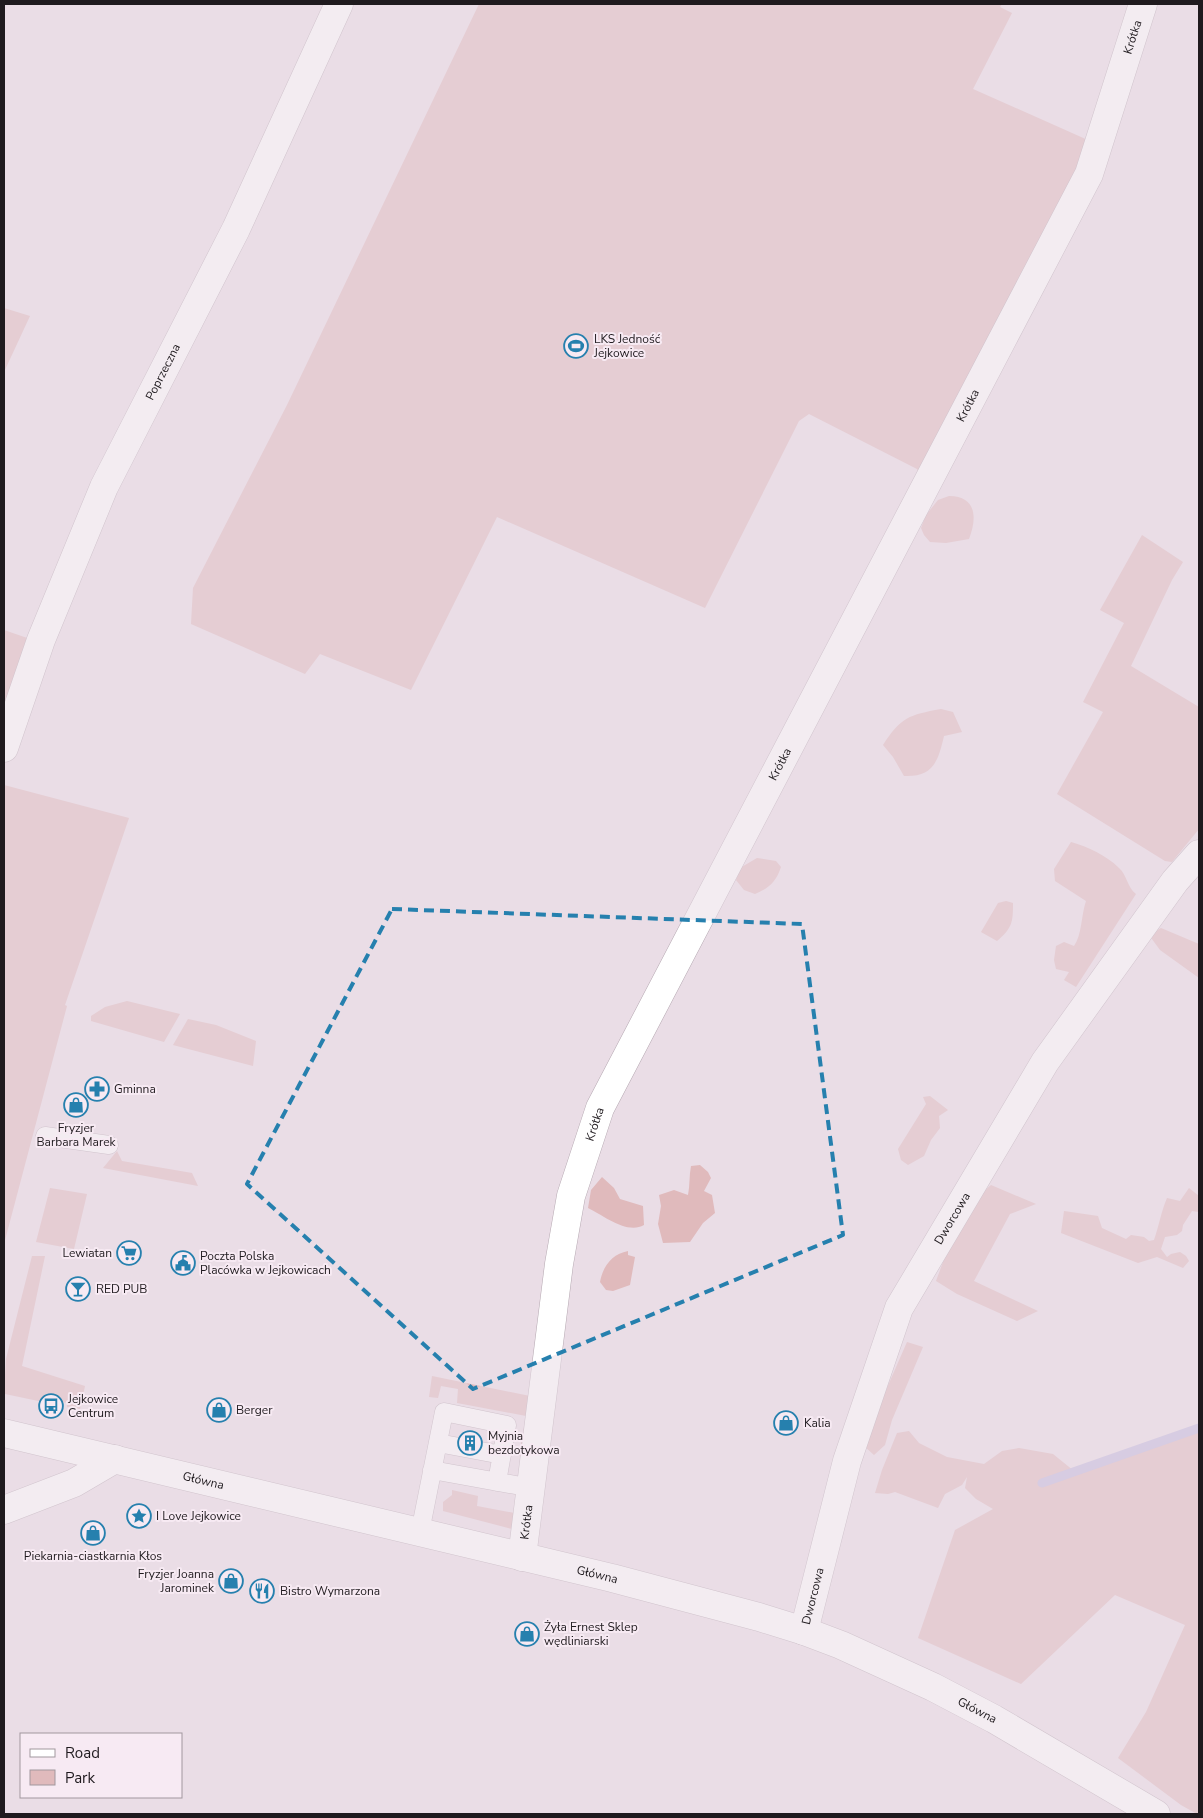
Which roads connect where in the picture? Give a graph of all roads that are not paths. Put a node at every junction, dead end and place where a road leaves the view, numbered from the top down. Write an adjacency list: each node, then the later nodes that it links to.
1 (339, 4): 3 (street, Poprzeczna)
2 (1143, 4): 13 (street, Krótka)
3 (4, 748)
4 (1199, 854): 17 (street, Dworcowa)
5 (45, 1136): 6 (lane)
6 (109, 1145)
7 (4, 1433): 10 (street, Główna)
8 (438, 1444): 9 (lane); 9 (lane); 11 (lane)
9 (502, 1455): 12 (lane)
10 (116, 1459): 14 (street); 15 (street, Główna)
11 (432, 1470): 12 (lane); 15 (lane)
12 (497, 1482): 13 (lane)
13 (532, 1488): 16 (street, Krótka)
14 (4, 1510)
15 (420, 1532): 16 (street, Główna)
16 (522, 1557): 17 (street, Główna)
17 (804, 1631): 18 (street, Główna)
18 (1156, 1814)

